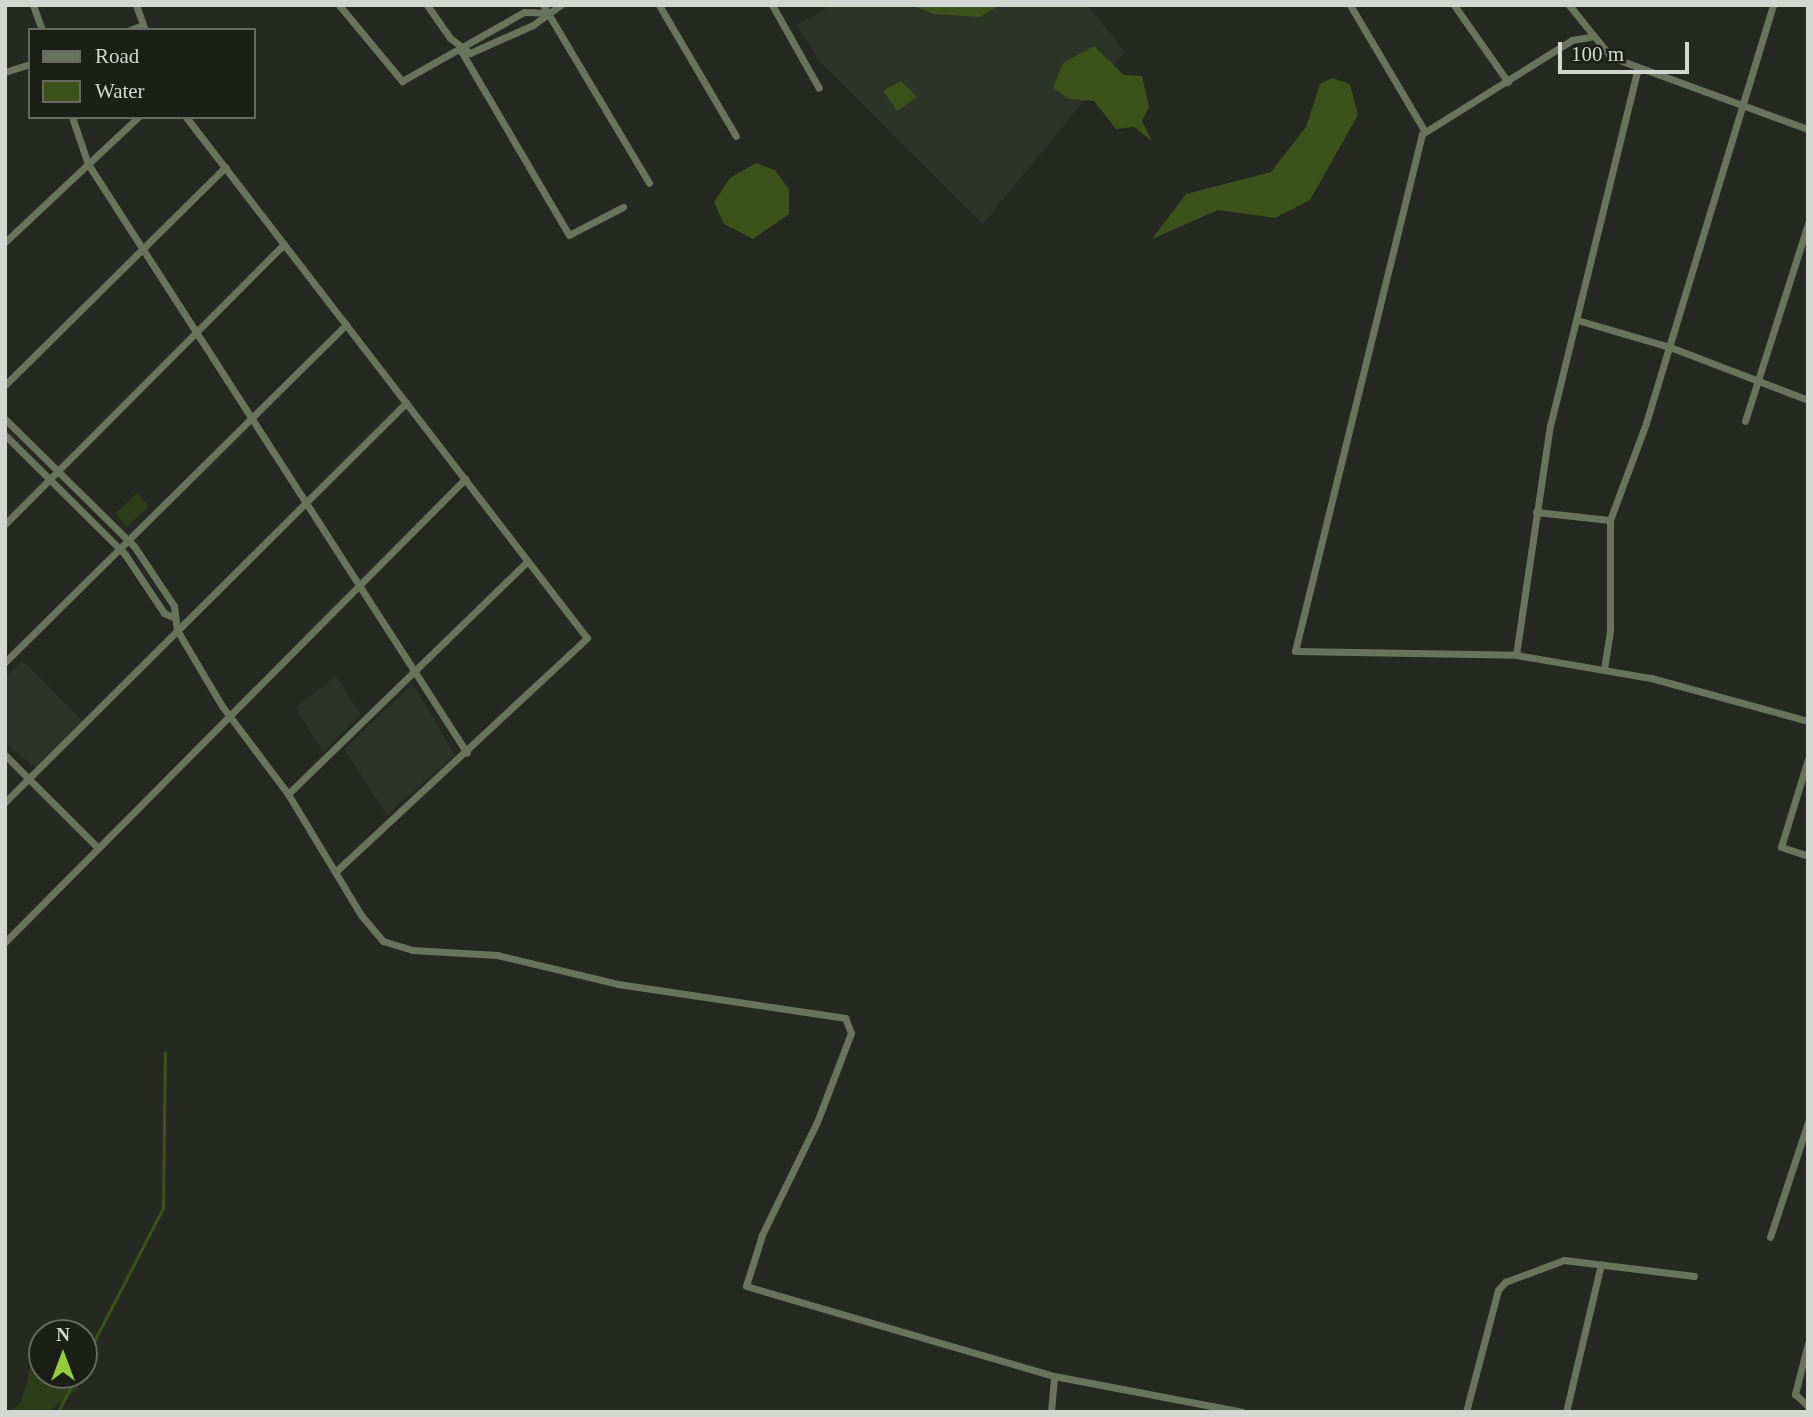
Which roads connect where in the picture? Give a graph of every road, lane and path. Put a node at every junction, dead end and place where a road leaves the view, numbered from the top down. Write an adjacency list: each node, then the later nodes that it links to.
1 (33, 5): 14 (street)
2 (136, 5): 15 (street)
3 (339, 5): 17 (street)
4 (427, 5): 17 (street)
5 (543, 5): 13 (street)
6 (561, 5): 13 (street)
7 (659, 5): 29 (street)
8 (772, 5): 22 (street)
9 (1350, 5): 28 (street)
10 (1454, 5): 21 (street)
11 (1569, 5): 16 (street)
12 (1773, 5): 23 (street)
13 (547, 13): 17 (street); 17 (street); 32 (street)
14 (41, 28)
15 (144, 28)
16 (1590, 37): 19 (street); 21 (street)
17 (461, 51): 33 (street)
18 (28, 65): 20 (street)
19 (1638, 68): 23 (street); 39 (street)
20 (5, 72)
21 (1508, 82): 28 (street)
22 (819, 88)
23 (1741, 103): 27 (street); 42 (street)
24 (73, 119): 30 (street)
25 (136, 119): 30 (street)
26 (188, 119): 31 (street)
27 (1808, 129)
28 (1424, 130): 64 (street)
29 (736, 136)
30 (88, 164): 36 (street); 38 (street)
31 (225, 167): 37 (street); 38 (street)
32 (649, 183)
33 (623, 206)
34 (1808, 223): 43 (street)
35 (5, 231): 36 (street)
36 (7, 241)
37 (284, 244): 40 (street); 41 (street)
38 (141, 250): 41 (street); 44 (street)
39 (1577, 320): 42 (street); 55 (street)
40 (346, 324): 46 (street); 48 (street)
41 (195, 333): 48 (street); 51 (street)
42 (1670, 347): 43 (street); 56 (street)
43 (1760, 381): 45 (street); 49 (street)
44 (5, 385)
45 (1808, 400)
46 (406, 402): 53 (street); 54 (street)
47 (5, 419): 51 (street)
48 (251, 419): 54 (street); 58 (street)
49 (1745, 421)
50 (5, 435): 52 (street)
51 (58, 471): 52 (street); 58 (street)
52 (50, 479): 57 (street); 59 (street)
53 (465, 479): 60 (street); 61 (street)
54 (306, 502): 61 (street); 63 (street)
55 (1536, 512): 56 (street); 64 (street)
56 (1610, 520): 66 (street)
57 (5, 524)
58 (127, 539): 59 (street); 62 (street)
59 (119, 548): 62 (street); 65 (street)
60 (528, 561): 67 (street); 70 (street)
61 (359, 586): 67 (street); 68 (street)
62 (173, 617): 63 (street)
63 (177, 630): 68 (street); 73 (street)
64 (1516, 655): 66 (street)
65 (5, 663)
66 (1604, 669): 69 (street)
67 (414, 671): 70 (street); 74 (street)
68 (230, 718): 74 (street); 76 (street)
69 (1808, 720)
70 (467, 753): 78 (street)
71 (5, 755): 73 (street)
72 (1808, 759): 77 (street)
73 (29, 779): 75 (street); 76 (street)
74 (288, 794): 78 (street)
75 (5, 802)
76 (99, 848): 79 (street)
77 (1808, 856)
78 (337, 870): 85 (street)
79 (5, 942)
80 (1808, 1122): 81 (street)
81 (1770, 1237)
82 (1601, 1264): 83 (street); 89 (street); 90 (street)
83 (1694, 1276)
84 (1808, 1343): 86 (street)
85 (1054, 1376): 87 (street); 88 (street)
86 (1808, 1406)
87 (1051, 1412)
88 (1242, 1412)
89 (1466, 1412)
90 (1566, 1412)

